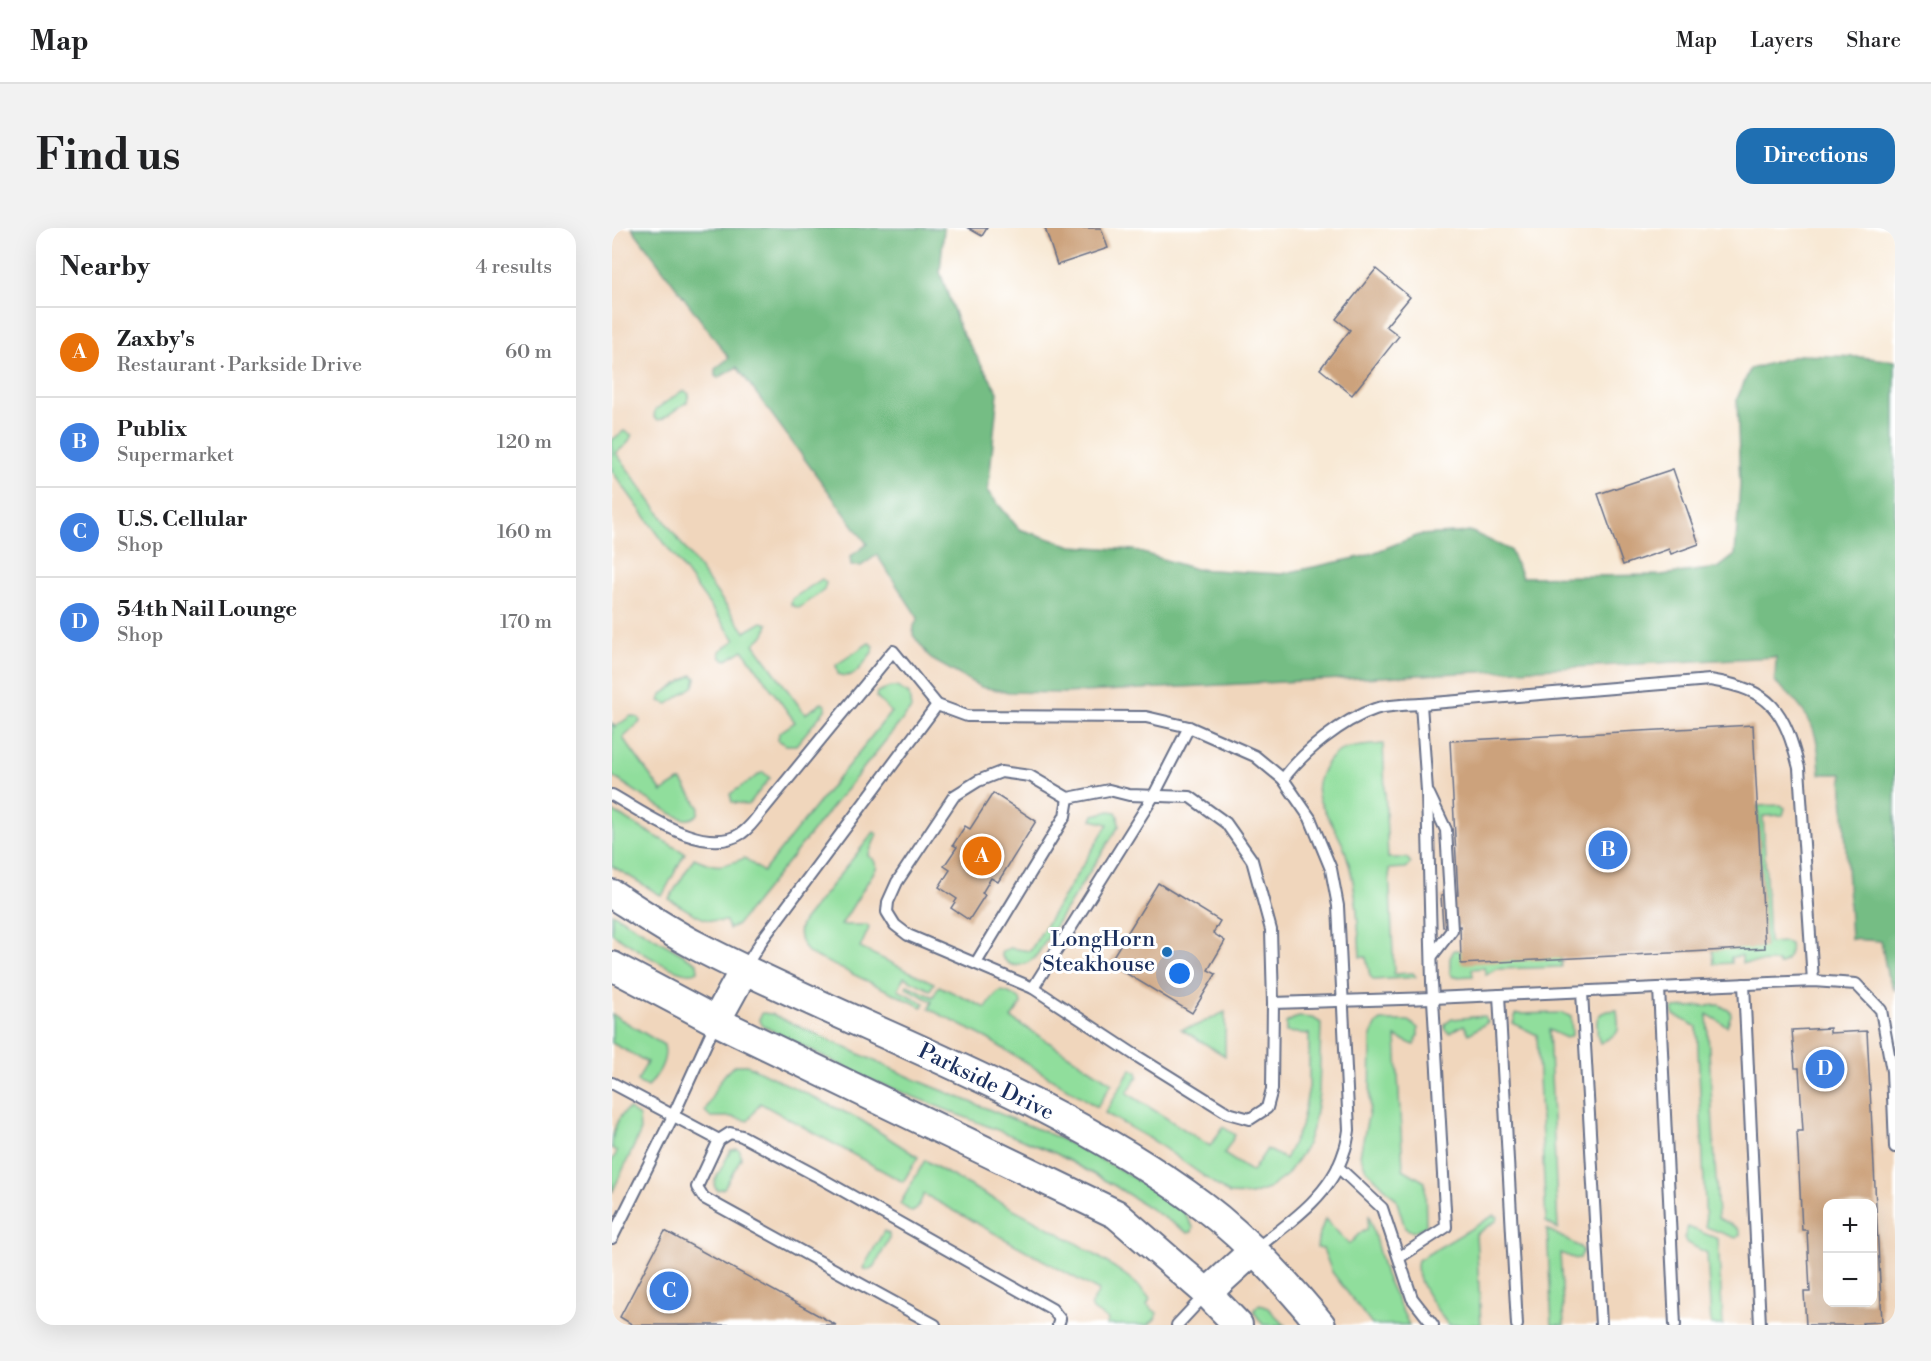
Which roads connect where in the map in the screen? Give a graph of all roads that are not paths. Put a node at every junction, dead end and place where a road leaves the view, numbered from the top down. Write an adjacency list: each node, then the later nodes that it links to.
1 (1421, 704): 4 (lane); 5 (lane); 14 (lane)
2 (938, 705): 3 (lane); 6 (lane); 13 (lane)
3 (1189, 727): 4 (lane); 7 (lane)
4 (1283, 779): 21 (lane)
5 (1427, 791): 10 (lane); 10 (lane)
6 (612, 795)
7 (1154, 795): 8 (lane); 16 (lane); 22 (lane)
8 (1068, 798): 11 (lane); 11 (lane)
9 (612, 894): 13 (street, Parkside Drive)
10 (1432, 956): 20 (lane)
11 (976, 963): 16 (lane)
12 (612, 966): 23 (street)
13 (744, 970): 23 (street); 30 (street, Parkside Drive)
14 (1813, 981): 15 (lane); 27 (lane)
15 (1744, 984): 17 (lane); 42 (lane)
16 (1033, 988): 22 (lane)
17 (1659, 988): 18 (lane); 41 (lane)
18 (1582, 992): 19 (lane); 40 (lane)
19 (1499, 995): 20 (lane); 39 (lane)
20 (1433, 998): 21 (lane); 31 (lane)
21 (1343, 1002): 22 (lane); 28 (lane)
22 (1273, 1003)
23 (716, 1021): 25 (lane); 32 (street)
24 (612, 1083): 25 (lane)
25 (673, 1116): 26 (lane); 29 (lane)
26 (719, 1140): 33 (lane); 34 (lane)
27 (1895, 1147)
28 (1338, 1167): 30 (lane); 31 (lane)
29 (612, 1238)
30 (1254, 1250): 32 (street); 37 (street, Parkside Drive)
31 (1400, 1257): 38 (lane)
32 (1207, 1293): 35 (lane); 36 (street)
33 (935, 1325)
34 (1058, 1325)
35 (1177, 1325)
36 (1238, 1325)
37 (1321, 1325)
38 (1433, 1325)
39 (1517, 1325)
40 (1601, 1325)
41 (1675, 1325)
42 (1760, 1325)

